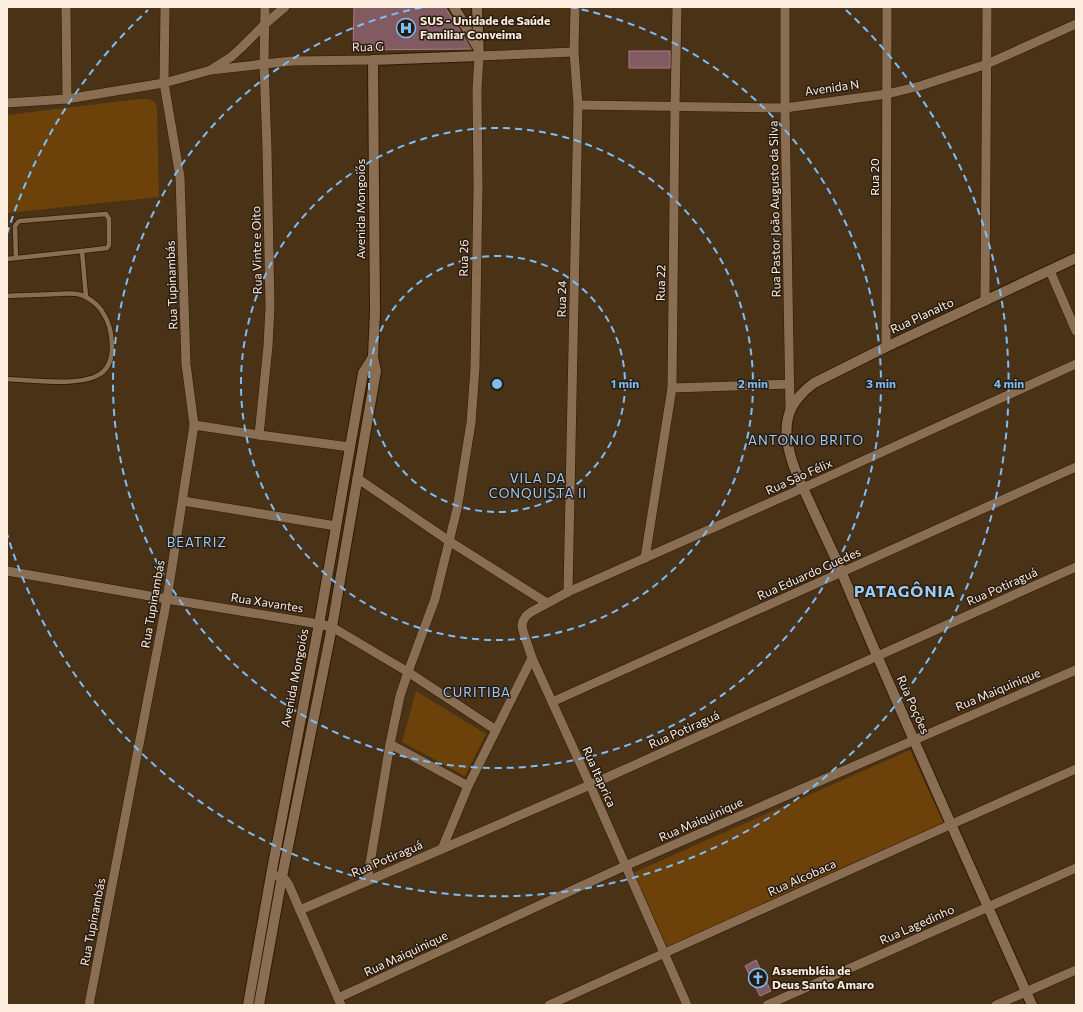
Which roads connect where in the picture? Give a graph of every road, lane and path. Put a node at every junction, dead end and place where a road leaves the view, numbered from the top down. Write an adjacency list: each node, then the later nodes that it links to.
1 (66, 7): 22 (street)
2 (165, 7): 20 (street, Rua Tupinambás)
3 (265, 7): 12 (street, Rua Vinte e Oito)
4 (285, 7): 12 (street)
5 (454, 7): 15 (street)
6 (478, 7): 15 (street, Rua 26)
7 (575, 7): 14 (street, Rua 24)
8 (678, 7): 25 (street, Rua 22)
9 (785, 7): 26 (street, Rua Pastor João Augusto da Silva)
10 (887, 7): 21 (street, Rua 20)
11 (987, 7): 18 (street)
12 (265, 24): 17 (street, Rua Vinte e Oito); 19 (street)
13 (1076, 24): 18 (street, Avenida N)
14 (574, 52): 15 (street, Rua G); 24 (street, Rua 24)
15 (479, 53): 16 (street, Rua G); 51 (street, Rua 26)
16 (373, 60): 17 (street, Rua G); 37 (street, Avenida Mongoiós)
17 (264, 64): 19 (street, Rua G); 44 (street, Rua Vinte e Oito)
18 (987, 64): 21 (street, Avenida N); 34 (street)
19 (211, 70): 20 (street, Rua G)
20 (164, 83): 22 (street, Rua G); 43 (street, Rua Tupinambás)
21 (887, 94): 26 (street, Avenida N); 36 (street, Rua 20)
22 (66, 99): 23 (street, Rua G)
23 (7, 103)
24 (578, 105): 25 (street, Avenida N); 56 (street, Rua 24)
25 (675, 106): 26 (street, Avenida N); 41 (street, Rua 22)
26 (785, 108): 40 (street, Rua Pastor João Augusto da Silva)
27 (82, 251): 28 (lane); 28 (lane); 33 (lane)
28 (16, 258): 30 (lane)
29 (1076, 258): 31 (street, Rua Planalto)
30 (7, 259)
31 (1050, 271): 34 (street, Rua Planalto); 35 (street)
32 (7, 296): 33 (lane)
33 (86, 297): 39 (lane)
34 (985, 301): 36 (street, Rua Planalto)
35 (1076, 331)
36 (886, 347): 42 (street, Rua Planalto)
37 (373, 357): 45 (street, Avenida Mongoiós); 47 (street, Avenida Mongoiós)
38 (1076, 364): 48 (street, Rua São Félix)
39 (7, 379)
40 (790, 384): 41 (street); 42 (street, Rua Pastor João Augusto da Silva)
41 (672, 388): 52 (street, Rua 22)
42 (790, 411): 48 (street, Rua Poções)
43 (194, 424): 44 (street); 49 (street, Rua Tupinambás)
44 (259, 435): 45 (street)
45 (350, 447): 50 (street, Avenida Mongoiós)
46 (1076, 467): 55 (street, Rua Eduardo Guedes)
47 (358, 478): 51 (street); 61 (street, Avenida Mongoiós)
48 (803, 488): 52 (street, Rua São Félix); 55 (street, Rua Poções)
49 (183, 501): 50 (street); 57 (street, Rua Tupinambás)
50 (336, 526): 60 (street, Avenida Mongoiós)
51 (449, 541): 58 (street); 65 (street, Rua 26)
52 (645, 558): 56 (street, Rua São Félix)
53 (1076, 567): 62 (street, Rua Potiraguá)
54 (7, 571): 57 (street, Rua Xavantes)
55 (842, 573): 62 (street, Rua Poções); 66 (street, Rua Eduardo Guedes)
56 (568, 592): 58 (street, Rua São Félix)
57 (167, 600): 60 (street, Rua Xavantes); 86 (street, Rua Tupinambás)
58 (547, 603): 59 (street, Rua São Félix)
59 (531, 612): 63 (street, Rua Itaprica)
60 (319, 624): 61 (street, Rua Xavantes); 77 (street, Avenida Mongoiós)
61 (332, 627): 65 (street, Rua Xavantes); 78 (street, Avenida Mongoiós)
62 (877, 657): 68 (street, Rua Poções); 71 (street, Rua Potiraguá)
63 (532, 658): 66 (street, Rua Itaprica); 67 (street)
64 (1076, 670): 68 (street, Rua Maiquinique)
65 (408, 672): 67 (street, Rua Xavantes); 69 (street, Rua 26)
66 (552, 702): 71 (street, Rua Itaprica)
67 (496, 730): 72 (street)
68 (914, 740): 73 (street, Rua Poções); 75 (street, Rua Maiquinique)
69 (390, 744): 72 (street); 79 (street, Rua 26)
70 (1076, 769): 73 (street, Rua Alcobaca)
71 (590, 785): 74 (street, Rua Potiraguá); 75 (street, Rua Itaprica)
72 (468, 786): 74 (street)
73 (952, 824): 80 (street, Rua Poções); 82 (street, Rua Alcobaca)
74 (442, 850): 79 (street, Rua Potiraguá)
75 (625, 866): 82 (street, Rua Itaprica); 85 (street, Rua Maiquinique)
76 (1076, 868): 80 (street, Rua Lagedinho)
77 (271, 875): 78 (street); 87 (street, Avenida Mongoiós)
78 (282, 877): 81 (street); 88 (street, Avenida Mongoiós)
79 (367, 881): 81 (street, Rua Potiraguá)
80 (987, 907): 84 (street, Rua Poções); 91 (street, Rua Lagedinho)
81 (300, 910): 85 (street)
82 (663, 953): 89 (street, Rua Alcobaca); 90 (street, Rua Itaprica)
83 (1076, 970): 84 (street)
84 (1026, 992): 92 (street); 93 (street, Rua Poções)
85 (340, 1002)
86 (89, 1005)
87 (248, 1005)
88 (259, 1005)
89 (549, 1005)
90 (687, 1005)
91 (767, 1005)
92 (996, 1005)
93 (1032, 1005)

